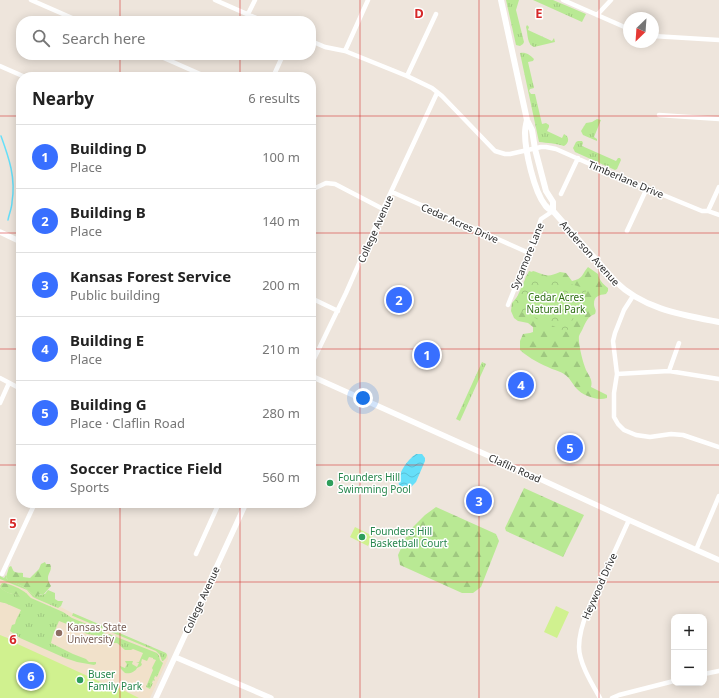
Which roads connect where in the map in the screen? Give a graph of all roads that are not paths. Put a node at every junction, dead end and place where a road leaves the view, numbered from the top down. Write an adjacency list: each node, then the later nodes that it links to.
1 (31, 0): 11 (street)
2 (215, 0): 8 (street)
3 (255, 0): 8 (street)
4 (368, 0): 17 (street)
5 (501, 0): 28 (main road, Anderson Avenue)
6 (563, 0): 10 (street)
7 (612, 0): 10 (street)
8 (248, 14): 12 (street)
9 (436, 14): 24 (street)
10 (597, 15): 13 (street)
11 (68, 16)
12 (253, 16)
13 (623, 26)
14 (659, 36): 15 (street)
15 (719, 40)
16 (316, 44): 17 (street, Timberlane Drive)
17 (345, 51): 24 (street, Timberlane Drive)
18 (168, 60): 21 (street)
19 (281, 60): 22 (street)
20 (0, 66): 23 (street)
21 (196, 72)
22 (275, 72)
23 (16, 73)
24 (407, 76): 25 (street, Timberlane Drive)
25 (437, 92): 28 (street, Timberlane Drive); 33 (street, College Avenue)
26 (659, 116): 27 (street)
27 (719, 119)
28 (531, 149): 29 (street, Timberlane Drive); 36 (main road, Anderson Avenue)
29 (578, 158): 32 (street, Timberlane Drive); 34 (street)
30 (719, 187): 37 (street)
31 (316, 188): 35 (street)
32 (647, 188): 37 (street, Timberlane Drive); 39 (street)
33 (392, 192): 35 (street, College Avenue); 42 (street, Cedar Acres Drive)
34 (561, 194)
35 (383, 209): 46 (street, College Avenue)
36 (553, 211): 42 (street, Sycamore Lane); 43 (main road, Anderson Avenue)
37 (708, 211): 38 (street, Timberlane Drive)
38 (719, 216)
39 (627, 231)
40 (0, 233): 41 (street)
41 (16, 240)
42 (529, 253): 45 (street, Sycamore Lane)
43 (633, 296): 47 (main road, Anderson Avenue); 51 (street)
44 (316, 300): 46 (street)
45 (508, 305)
46 (338, 311): 49 (street, College Avenue)
47 (719, 322)
48 (679, 343): 50 (street)
49 (316, 355)
50 (669, 371): 51 (street); 54 (street)
51 (616, 374): 58 (street)
52 (0, 378): 55 (street)
53 (316, 378): 63 (street, Claflin Road)
54 (719, 379)
55 (9, 383): 56 (street); 57 (street)
56 (16, 386)
57 (0, 403)
58 (719, 447)
59 (719, 496): 64 (street)
60 (33, 508): 67 (street)
61 (217, 508): 65 (street)
62 (244, 508): 68 (street, College Avenue)
63 (628, 520): 64 (street, Claflin Road); 74 (street, Heywood Drive)
64 (696, 550): 66 (street, Claflin Road)
65 (196, 554)
66 (719, 560)
67 (2, 574)
68 (175, 657): 72 (street, College Avenue); 73 (street)
69 (719, 671): 70 (street)
70 (707, 673)
71 (671, 682): 75 (street)
72 (156, 698)
73 (271, 698)
74 (600, 698)
75 (612, 698)

